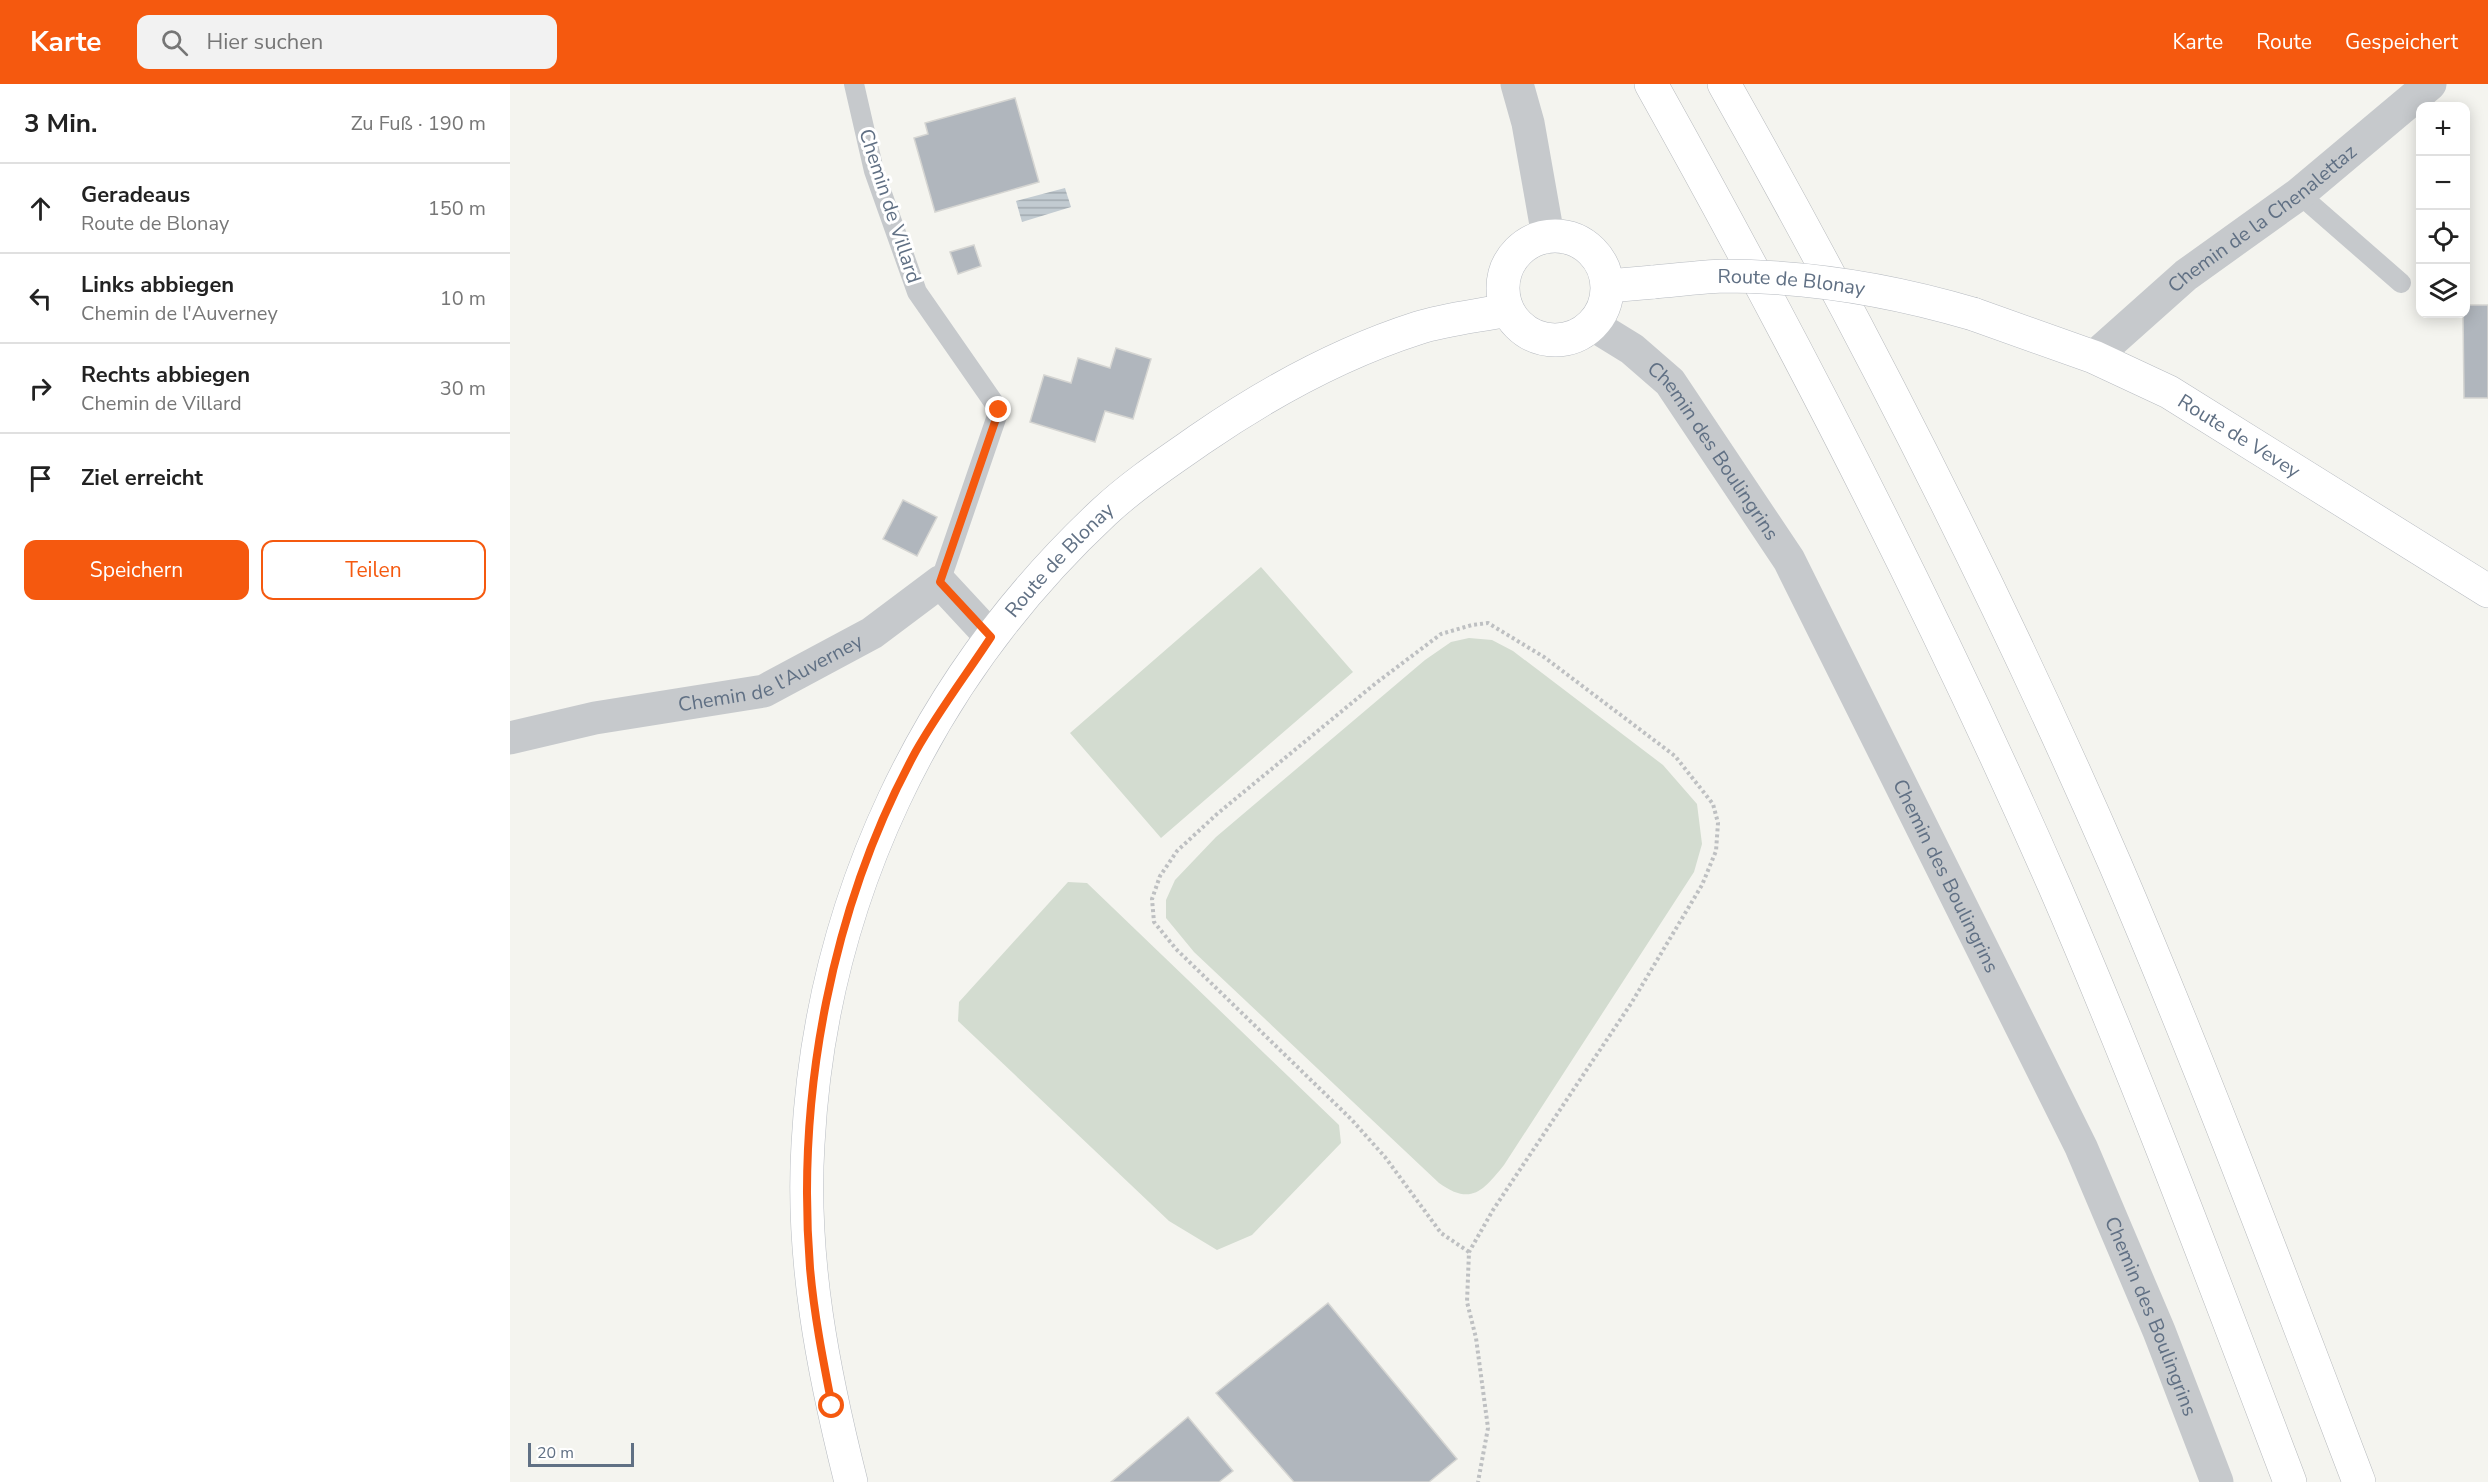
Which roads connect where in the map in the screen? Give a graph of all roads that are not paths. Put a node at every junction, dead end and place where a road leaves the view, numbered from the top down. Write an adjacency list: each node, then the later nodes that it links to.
1 (854, 84): 14 (lane, Chemin de Villard)
2 (1517, 84): 7 (street)
3 (1651, 84): 20 (main road)
4 (1724, 84): 21 (main road)
5 (2430, 84): 6 (street, Chemin de la Chenalettaz)
6 (2299, 194): 8 (lane); 13 (street, Chemin de la Chenalettaz)
7 (1548, 236): 9 (main road); 10 (main road)
8 (2402, 284)
9 (1608, 286): 11 (main road, Route de Blonay, bridge); 12 (main road)
10 (1507, 310): 12 (main road); 16 (main road, Route de Blonay)
11 (1973, 314): 13 (main road, Route de Vevey)
12 (1593, 324): 19 (street, Chemin des Boulingrins)
13 (2094, 357): 15 (main road, Route de Vevey)
14 (940, 582): 16 (street); 17 (street, Chemin de l'Auverney)
15 (2488, 591)
16 (991, 637): 18 (main road, Route de Blonay)
17 (510, 738)
18 (851, 1482)
19 (2217, 1482)
20 (2290, 1482)
21 (2359, 1482)

